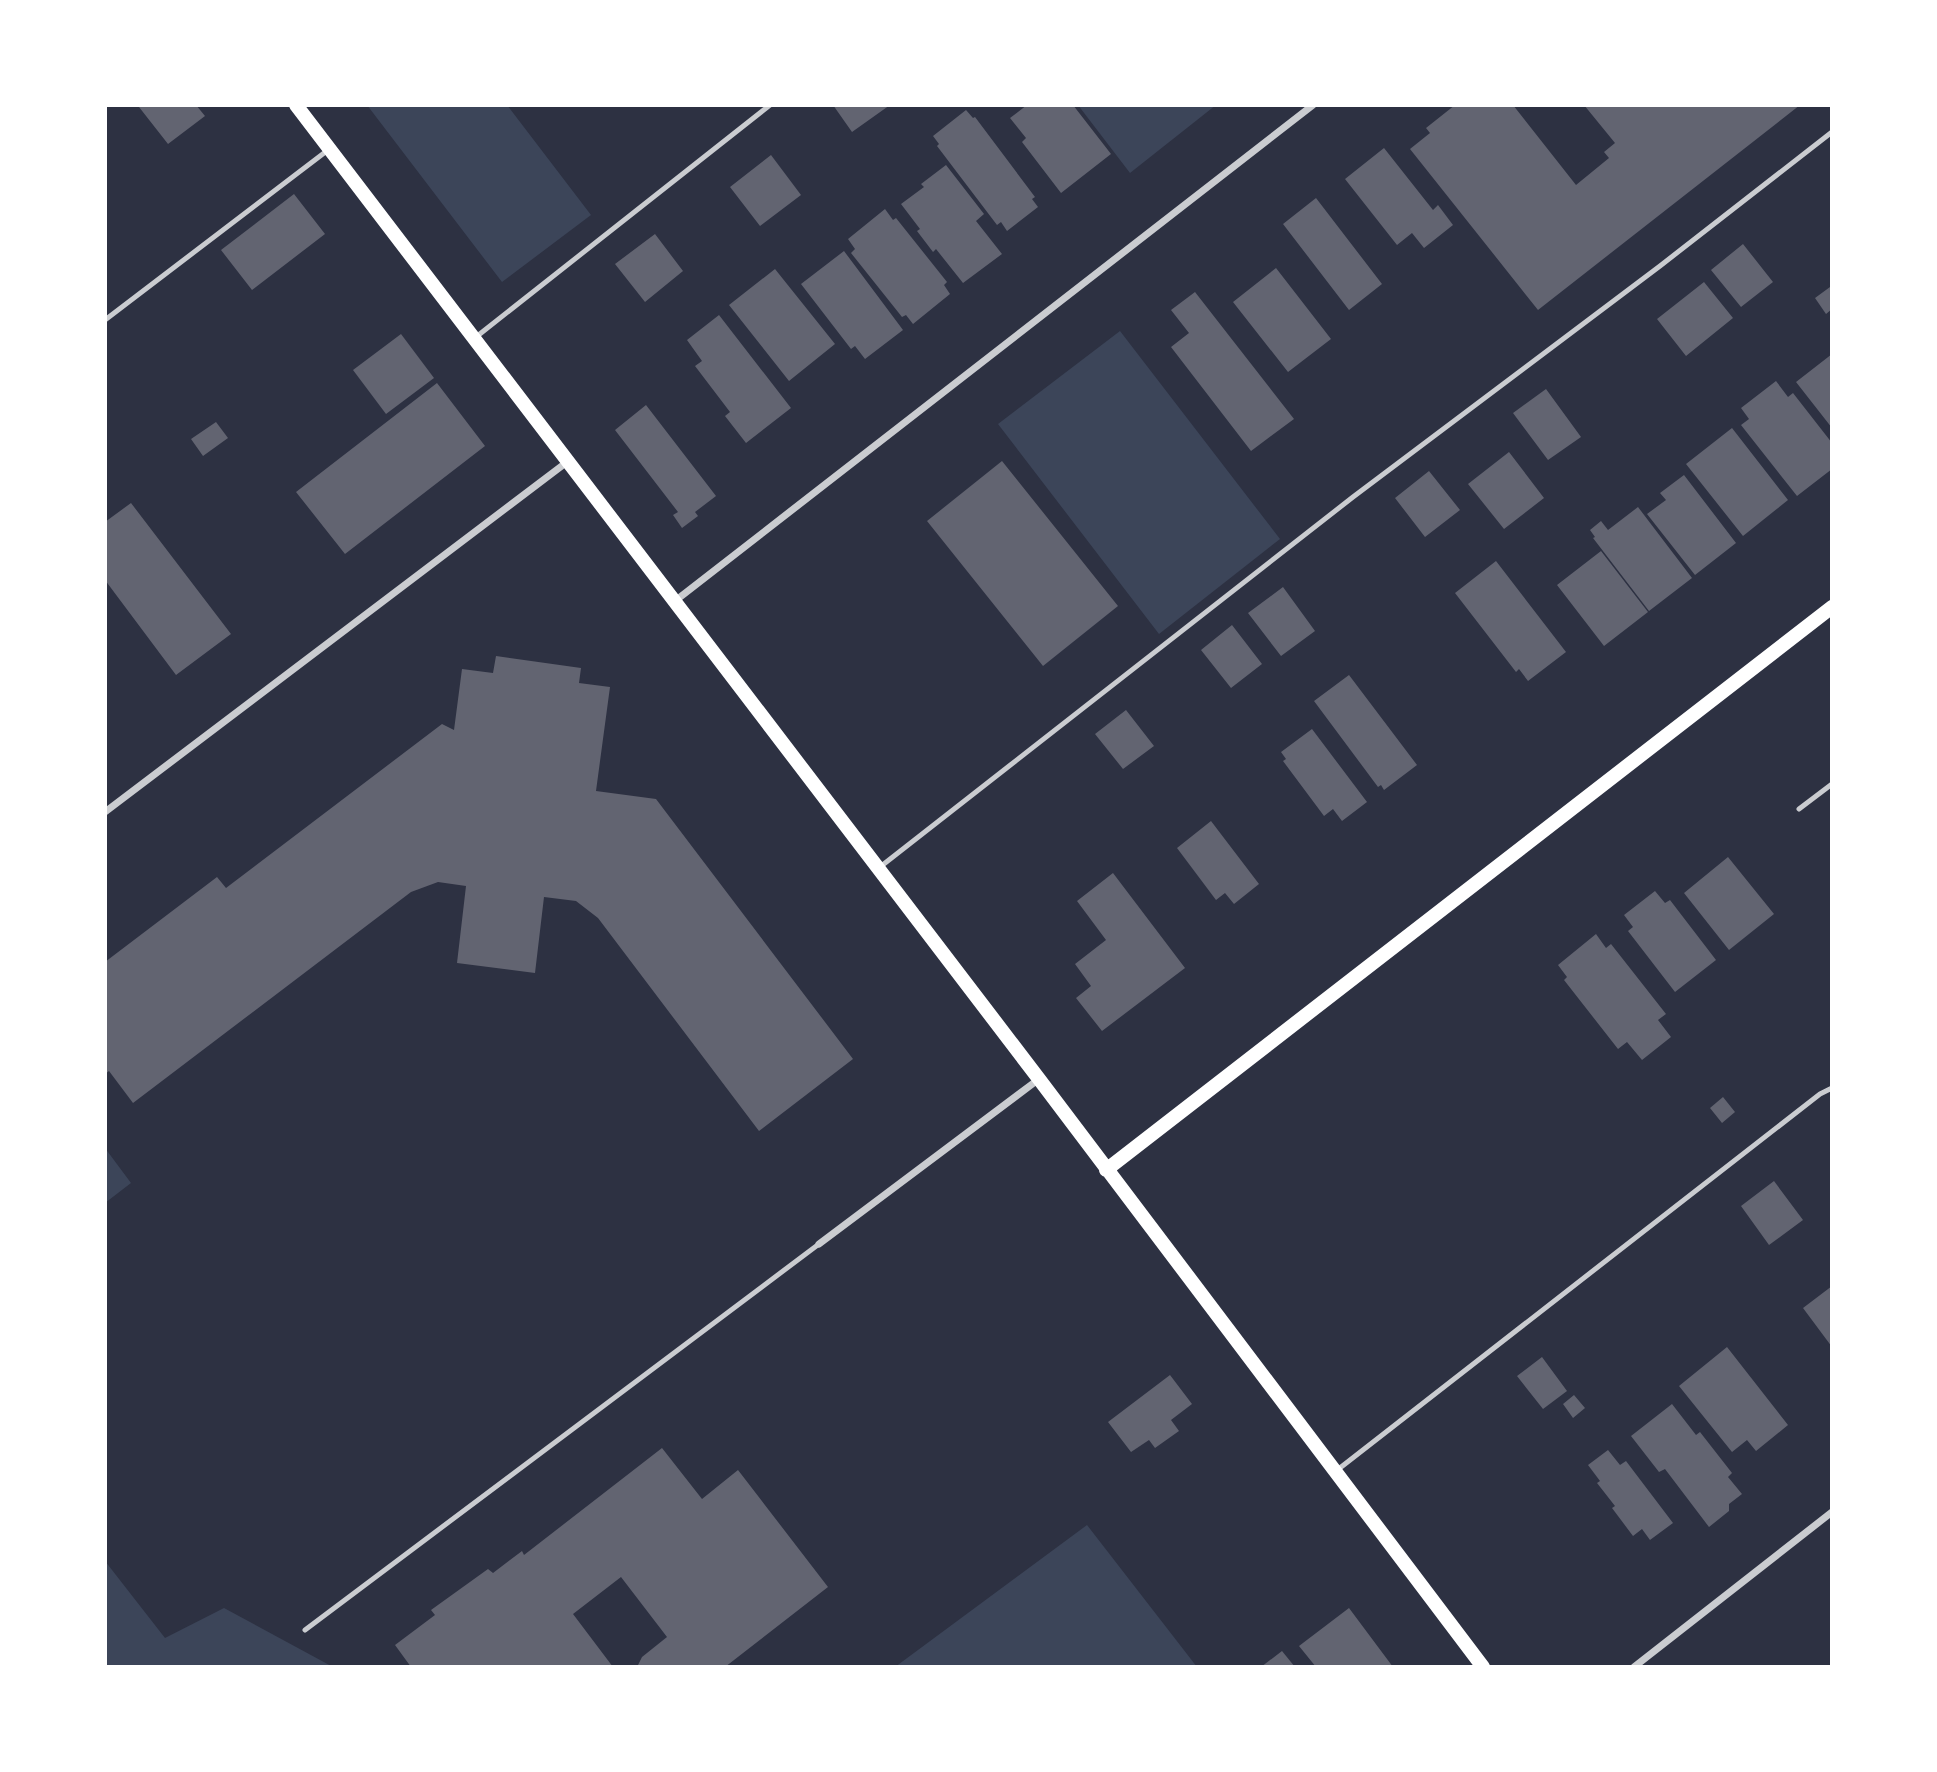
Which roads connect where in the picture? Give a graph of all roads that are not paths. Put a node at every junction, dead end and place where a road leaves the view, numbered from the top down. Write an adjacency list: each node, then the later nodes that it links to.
1 (296, 105): 5 (main road)
2 (770, 105): 7 (lane)
3 (1314, 105): 9 (street)
4 (1832, 132): 14 (lane)
5 (329, 149): 6 (lane); 7 (main road)
6 (105, 320)
7 (473, 339): 8 (main road)
8 (567, 462): 9 (main road); 13 (street)
9 (674, 602): 14 (main road)
10 (1832, 607): 17 (main road)
11 (1832, 783): 12 (lane)
12 (1799, 809)
13 (105, 812)
14 (877, 869): 15 (main road)
15 (1039, 1079): 17 (main road); 18 (street)
16 (1832, 1088): 19 (lane)
17 (1106, 1170): 19 (main road)
18 (819, 1244): 21 (lane)
19 (1335, 1472): 22 (main road)
20 (1832, 1512): 23 (street)
21 (305, 1630)
22 (1483, 1667)
23 (1634, 1667)

